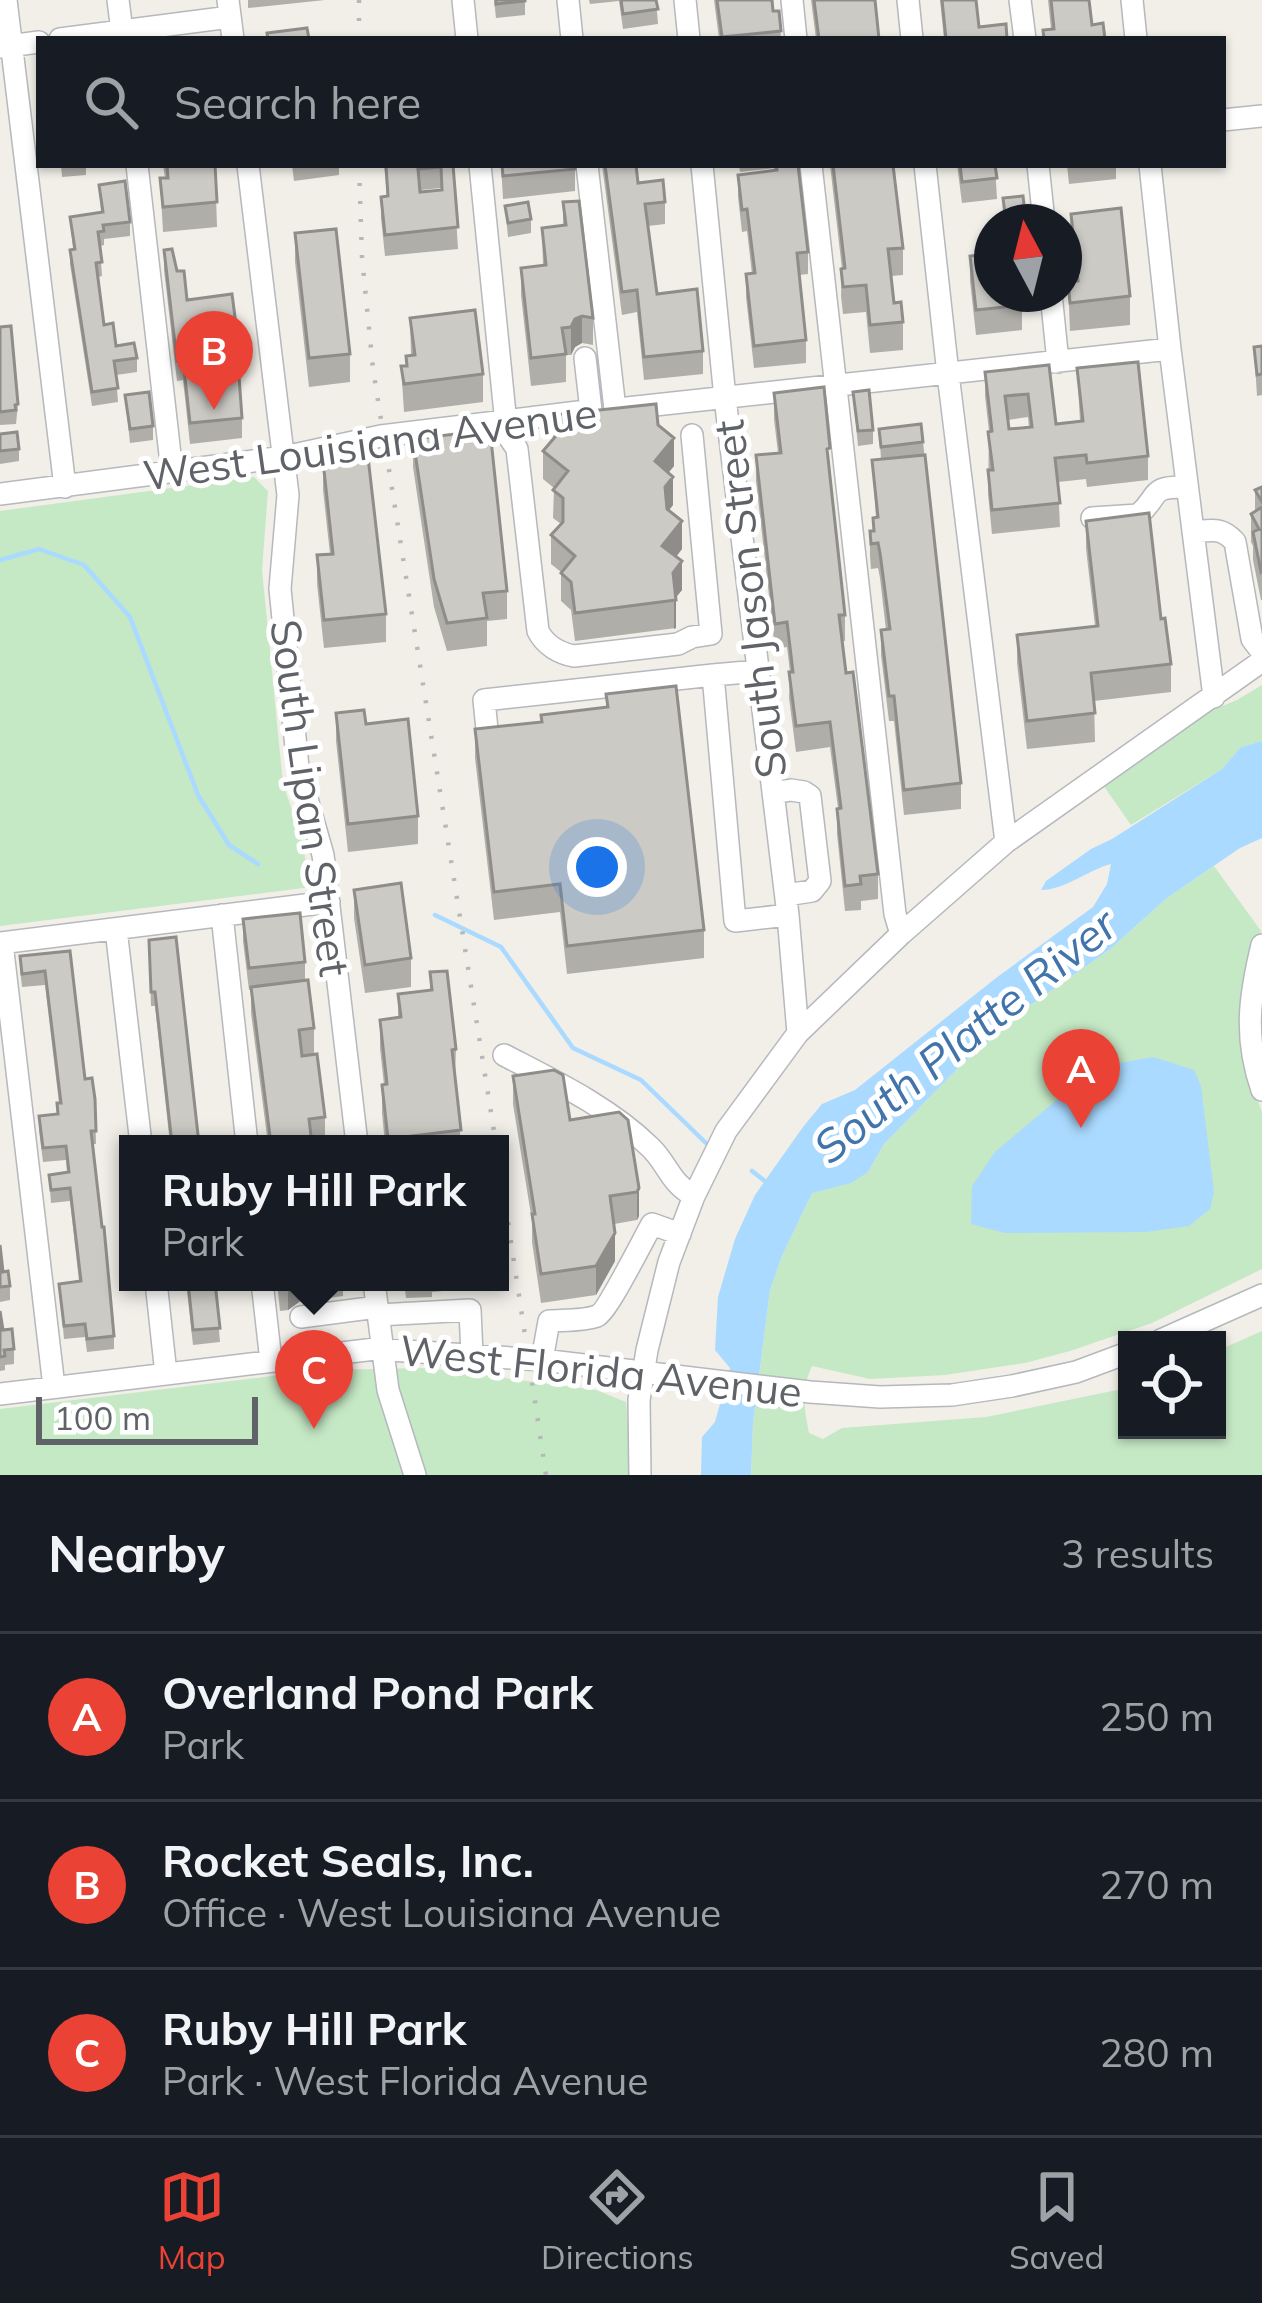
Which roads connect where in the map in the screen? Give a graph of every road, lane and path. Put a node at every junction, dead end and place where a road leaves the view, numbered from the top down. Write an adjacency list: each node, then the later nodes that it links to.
1 (6, 0): 20 (street)
2 (118, 0): 11 (street)
3 (463, 0): 12 (street)
4 (568, 0): 13 (street)
5 (685, 0): 14 (street)
6 (792, 0): 15 (street)
7 (908, 0): 16 (street)
8 (1020, 0): 17 (street)
9 (1132, 0): 18 (street)
10 (231, 19): 11 (street)
11 (122, 35)
12 (467, 36)
13 (572, 36)
14 (689, 36)
15 (796, 36)
16 (912, 36)
17 (1025, 36)
18 (1136, 36)
19 (36, 42): 20 (street)
20 (6, 46): 46 (street)
21 (1262, 116): 22 (street)
22 (1226, 120)
23 (137, 168): 45 (street)
24 (248, 168): 44 (street, South Lipan Street)
25 (480, 168): 42 (street)
26 (586, 168): 40 (street)
27 (702, 168): 39 (street, South Jason Street)
28 (811, 168): 38 (street)
29 (925, 168): 37 (street)
30 (1038, 168): 32 (street)
31 (1150, 168): 34 (street)
32 (1042, 204)
33 (1053, 312): 36 (street)
34 (1170, 349): 36 (street, West Louisiana Avenue); 48 (street)
35 (585, 358): 41 (street)
36 (1058, 362): 37 (street, West Louisiana Avenue)
37 (948, 374): 38 (street, West Louisiana Avenue); 60 (street)
38 (836, 386): 39 (street, West Louisiana Avenue); 65 (street)
39 (725, 398): 40 (street, West Louisiana Avenue); 47 (street, South Jason Street)
40 (615, 409): 41 (street, West Louisiana Avenue)
41 (591, 411): 42 (street, West Louisiana Avenue)
42 (506, 419): 44 (street, West Louisiana Avenue); 49 (street)
43 (692, 435): 49 (street)
44 (284, 457): 45 (street, West Louisiana Avenue); 61 (street, South Lipan Street)
45 (172, 472): 46 (street, West Louisiana Avenue)
46 (65, 487): 50 (street, West Louisiana Avenue)
47 (736, 487): 49 (street); 55 (street, South Jason Street)
48 (1187, 487): 51 (street); 52 (street)
49 (698, 492)
50 (0, 494)
51 (1092, 518)
52 (1193, 532): 53 (street); 57 (street)
53 (1262, 652)
54 (1262, 661): 57 (street)
55 (758, 671): 56 (street); 59 (street, South Jason Street)
56 (713, 675): 58 (street); 62 (street)
57 (1214, 698): 60 (street)
58 (487, 729)
59 (773, 793): 62 (street, South Jason Street); 62 (street)
60 (1006, 842): 65 (street)
61 (329, 902): 63 (street); 73 (street, South Lipan Street)
62 (787, 905): 68 (street, South Jason Street)
63 (222, 916): 64 (street); 72 (street)
64 (116, 929): 66 (street); 71 (street)
65 (901, 934): 68 (street)
66 (1, 943): 90 (street)
67 (1262, 945): 70 (street)
68 (798, 1033): 74 (street)
69 (504, 1055): 74 (street)
70 (1262, 1090)
71 (139, 1135)
72 (246, 1135)
73 (356, 1135)
74 (694, 1196): 75 (street)
75 (680, 1234): 86 (street); 88 (street)
76 (157, 1291): 89 (street)
77 (263, 1291): 87 (street)
78 (375, 1291): 80 (street)
79 (1262, 1295): 82 (street)
80 (378, 1311): 81 (street); 83 (street); 84 (street)
81 (301, 1317)
82 (1182, 1331)
83 (382, 1350): 84 (street, West Florida Avenue); 87 (street, West Florida Avenue); 92 (street)
84 (472, 1355): 86 (street, West Florida Avenue)
85 (1118, 1356): 88 (street, West Florida Avenue)
86 (542, 1360): 88 (street, West Florida Avenue)
87 (271, 1361): 89 (street, West Florida Avenue)
88 (643, 1371): 93 (street)
89 (166, 1374): 90 (street, West Florida Avenue)
90 (54, 1388): 91 (street, West Florida Avenue)
91 (0, 1394)
92 (416, 1475)
93 (640, 1475)

